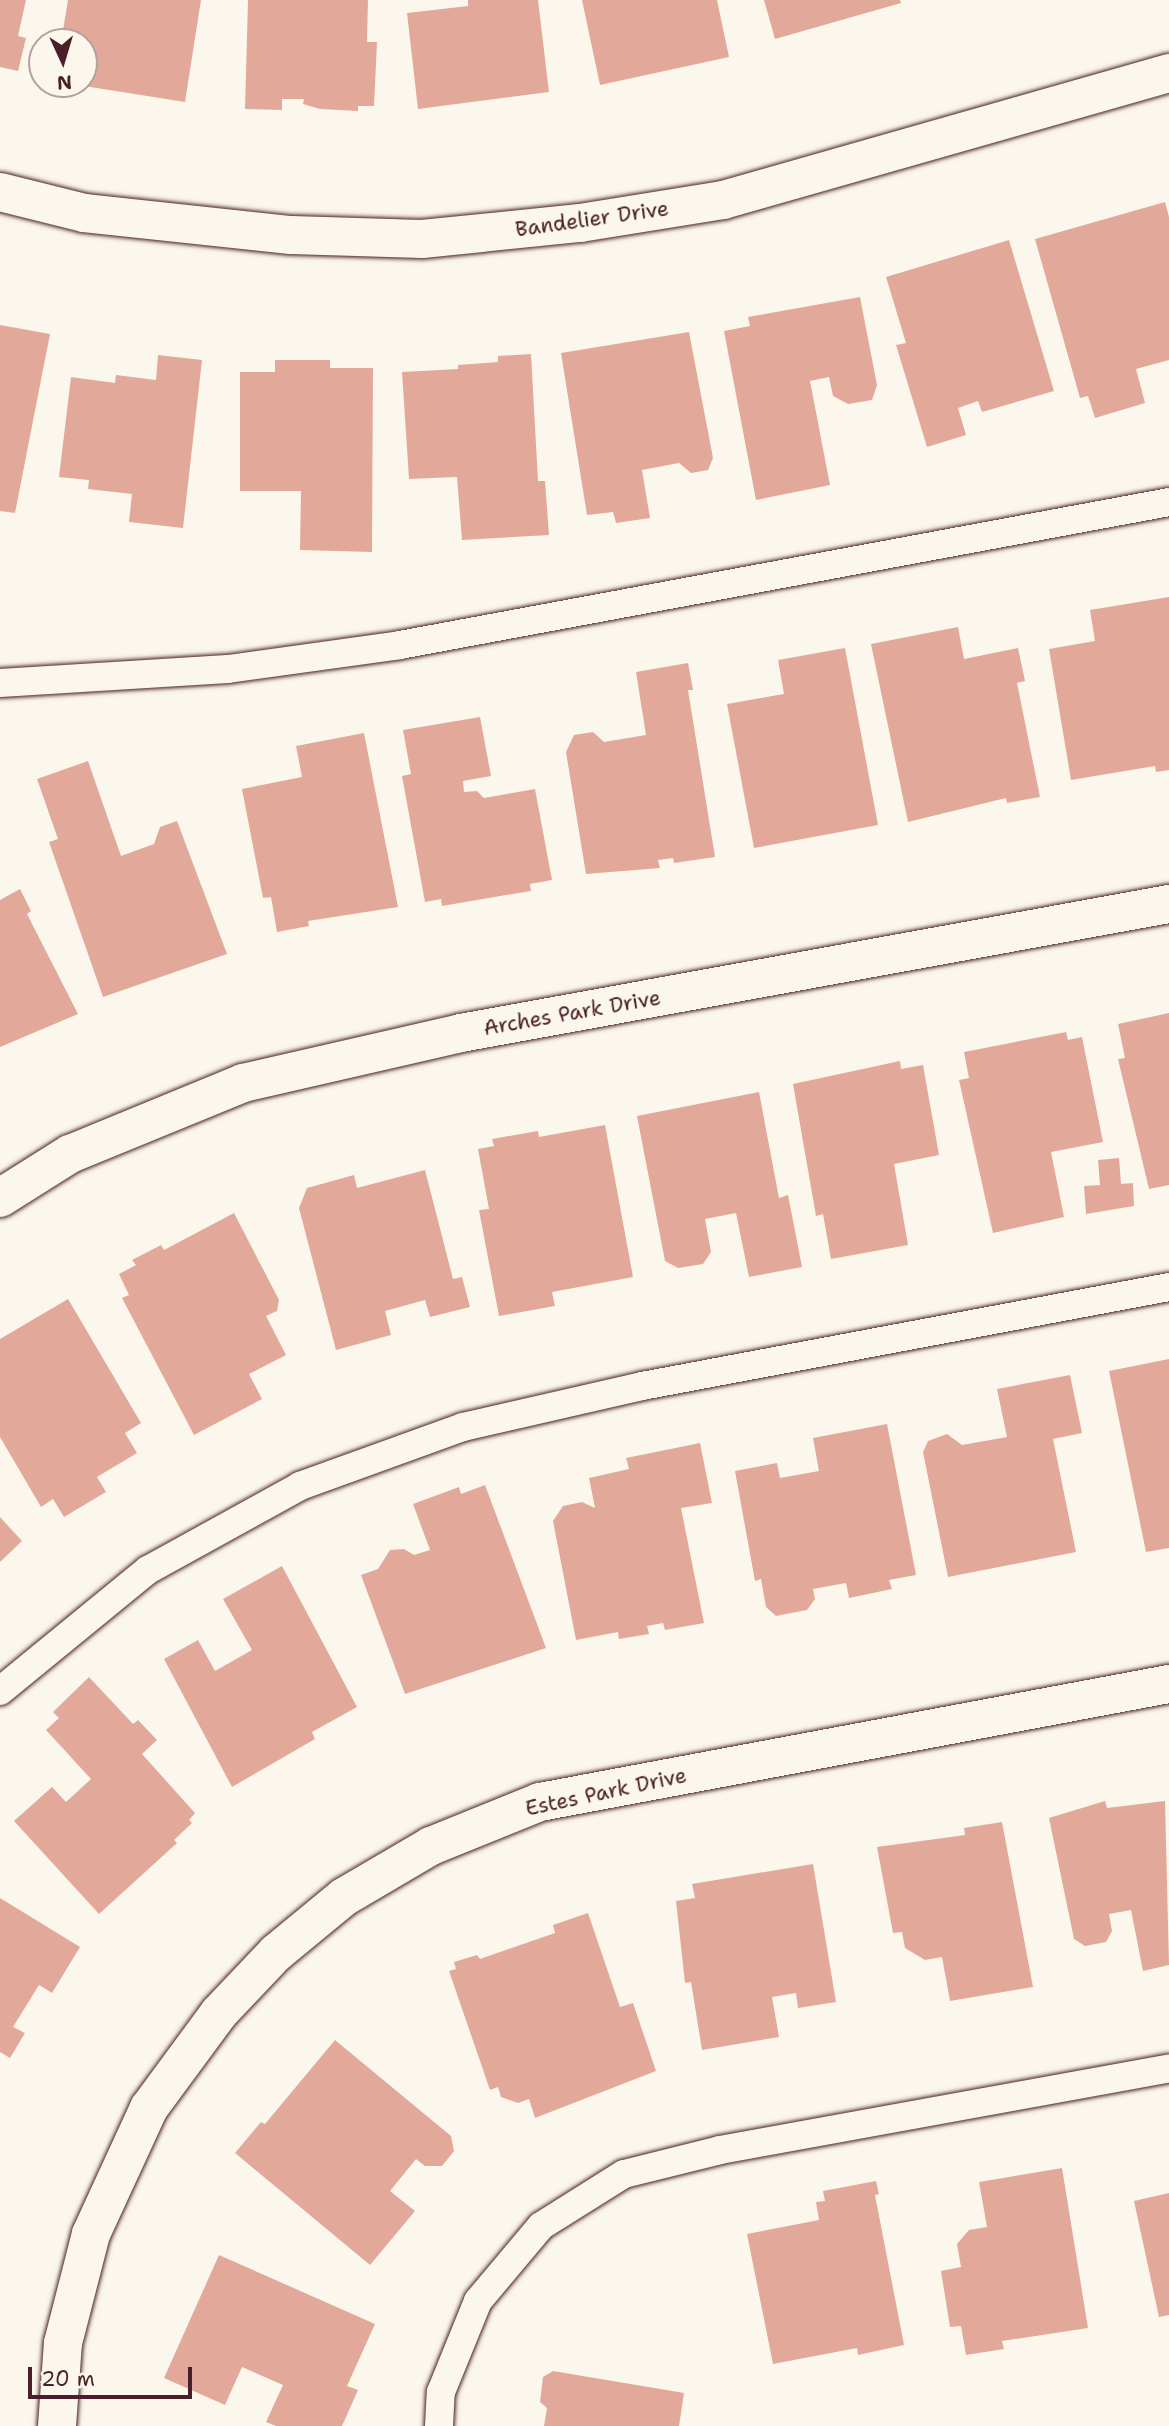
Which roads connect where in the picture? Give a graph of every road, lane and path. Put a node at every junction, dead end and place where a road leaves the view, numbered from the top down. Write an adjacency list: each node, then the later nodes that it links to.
1 (1169, 73): 2 (street, Bandelier Drive)
2 (0, 192)
3 (1169, 502): 4 (lane)
4 (0, 683)
5 (1169, 904): 6 (street, Arches Park Drive)
6 (0, 1198)
7 (1169, 1287): 9 (lane)
8 (1169, 1684): 11 (street, Estes Park Drive)
9 (0, 1691)
10 (1169, 2068): 12 (lane)
11 (57, 2426)
12 (439, 2426)

